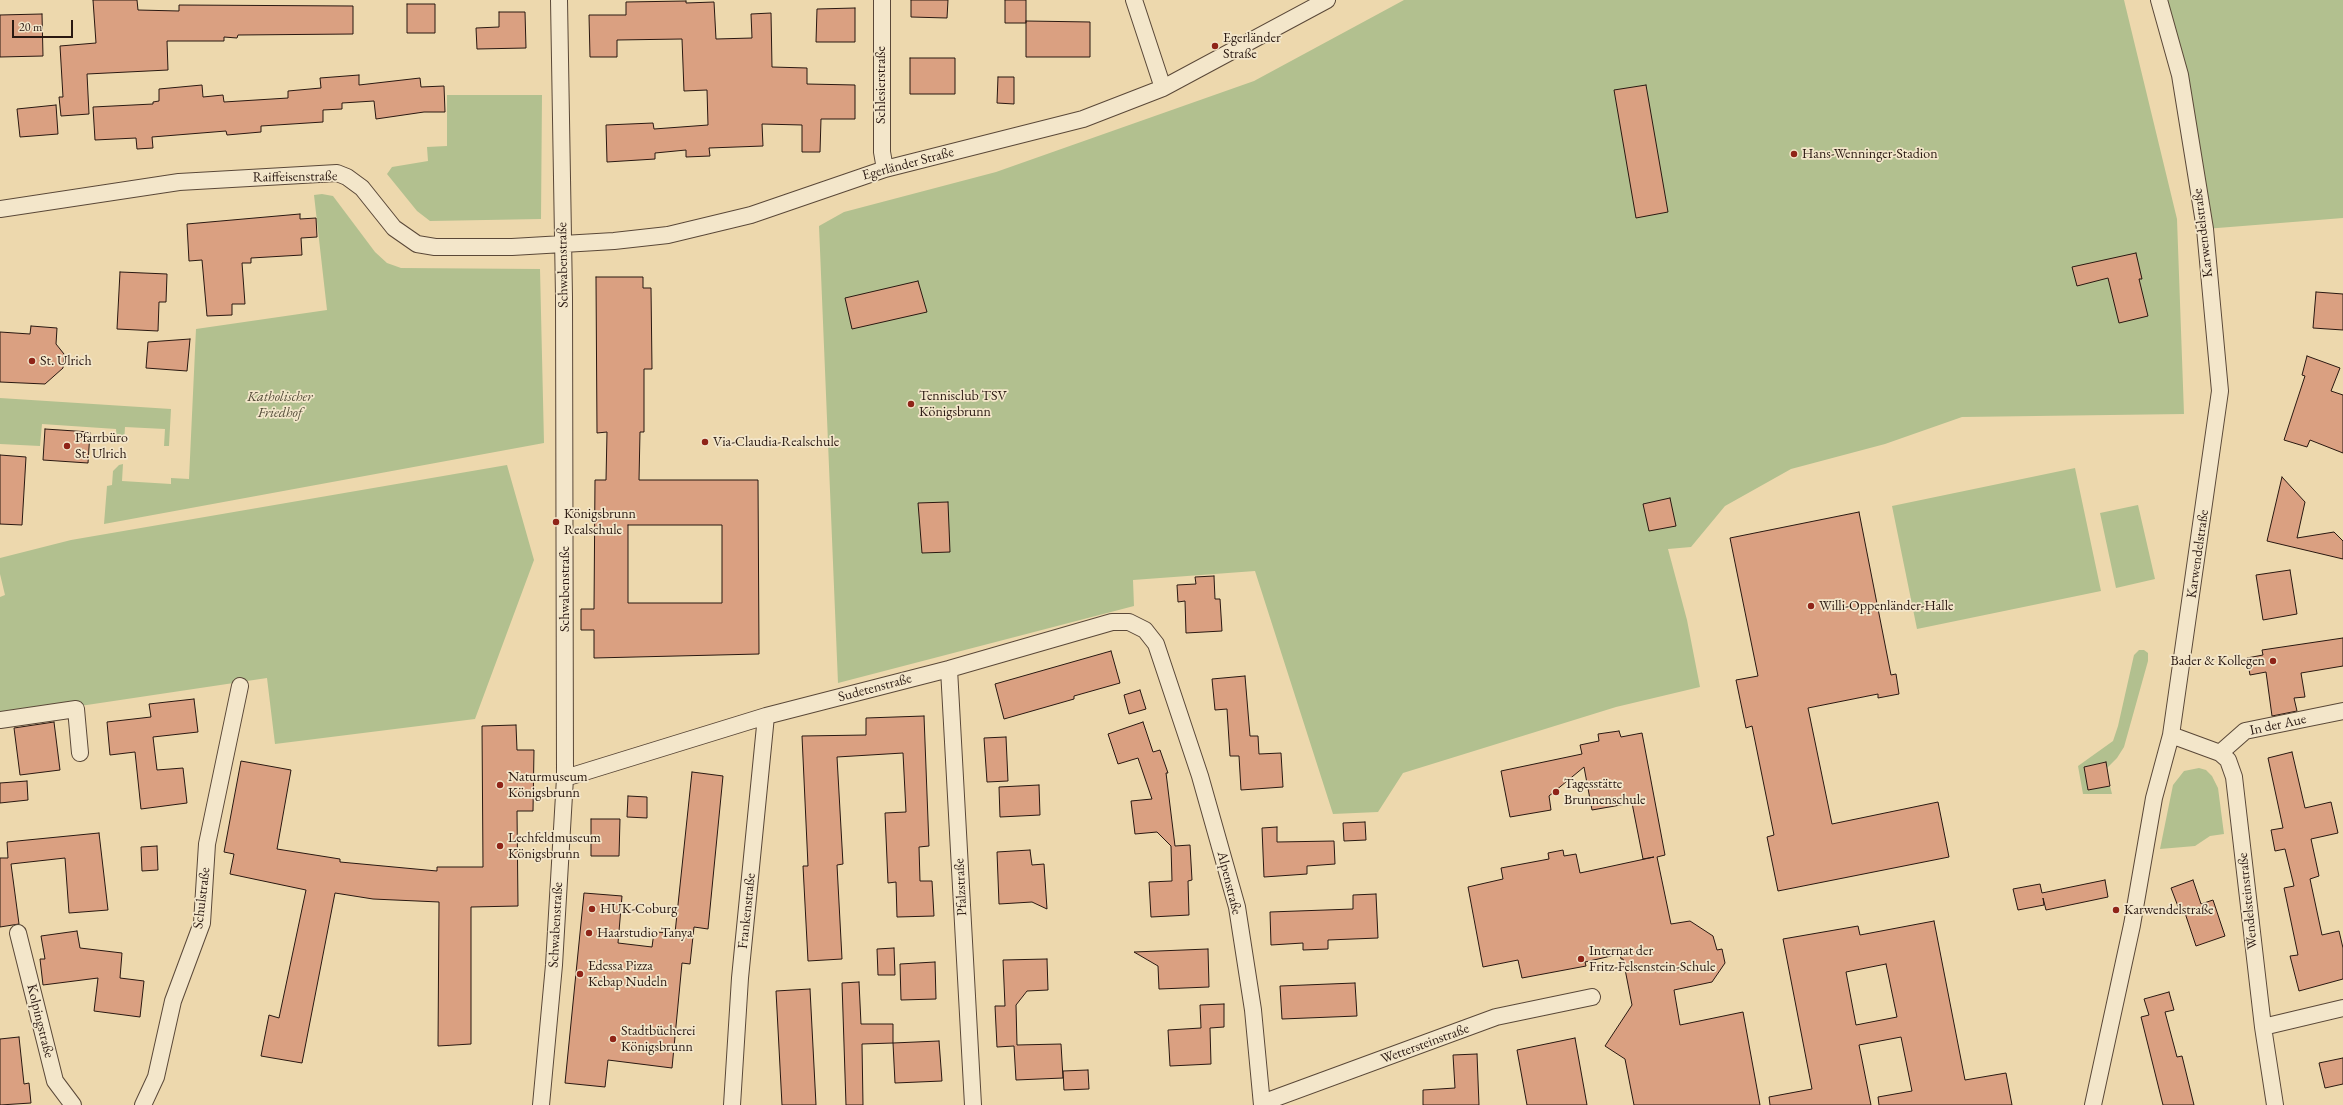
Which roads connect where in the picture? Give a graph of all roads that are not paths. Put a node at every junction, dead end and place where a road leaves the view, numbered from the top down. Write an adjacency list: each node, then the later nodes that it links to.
1 (559, 0): 9 (street, Schwabenstraße)
2 (882, 0): 7 (street, Schlesierstraße)
3 (1134, 0): 6 (street)
4 (1327, 0): 6 (street, Egerländer Straße)
5 (2159, 0): 16 (street, Karwendelstraße)
6 (1163, 88): 7 (street, Egerländer Straße)
7 (886, 169): 9 (street, Egerländer Straße)
8 (0, 209): 9 (street, Raiffeisenstraße)
9 (563, 244): 19 (street, Schwabenstraße)
10 (1163, 668): 11 (street, Sudetenstraße); 24 (street, Alpenstraße)
11 (949, 669): 14 (street, Sudetenstraße); 29 (street, Pfalzstraße)
12 (240, 686): 26 (street, Schulstraße)
13 (2343, 711): 17 (street, In der Aue)
14 (766, 716): 19 (street, Sudetenstraße); 28 (street, Frankenstraße)
15 (0, 720): 18 (street)
16 (2172, 735): 17 (street); 30 (street, Karwendelstraße)
17 (2220, 752): 23 (street, Wendelsteinstraße)
18 (80, 753)
19 (565, 778): 27 (street, Schwabenstraße)
20 (18, 933): 25 (street, Kolpingstraße)
21 (1592, 996): 24 (street, Wettersteinstraße)
22 (2343, 1008): 23 (street)
23 (2263, 1027): 31 (street, Wendelsteinstraße)
24 (1262, 1104)
25 (73, 1105)
26 (143, 1105)
27 (541, 1105)
28 (732, 1105)
29 (973, 1105)
30 (2093, 1105)
31 (2275, 1105)

